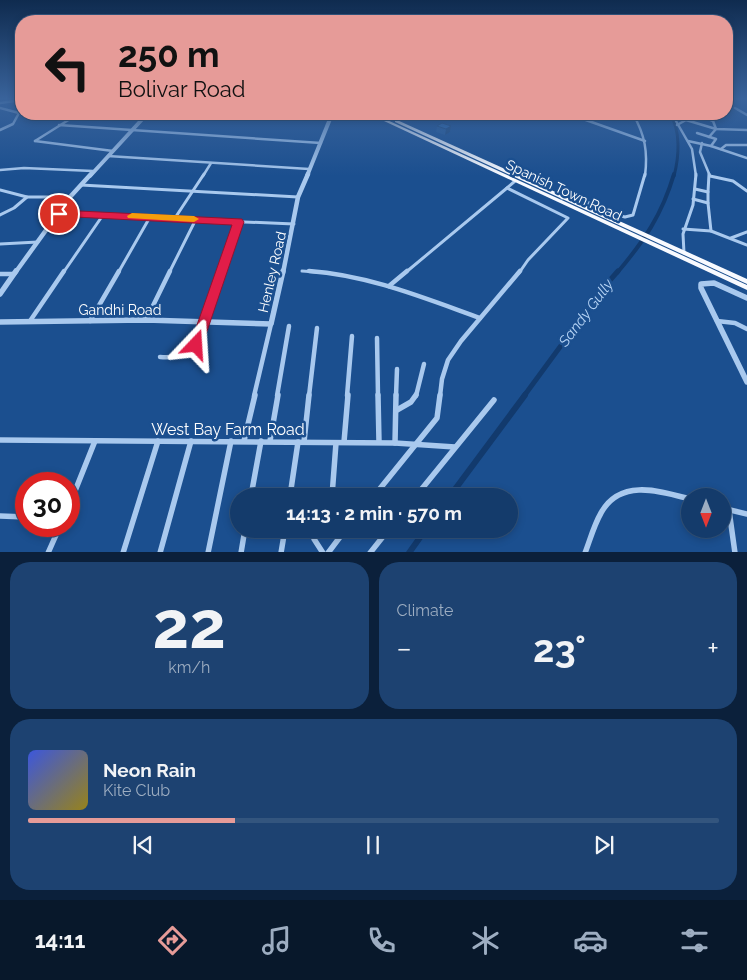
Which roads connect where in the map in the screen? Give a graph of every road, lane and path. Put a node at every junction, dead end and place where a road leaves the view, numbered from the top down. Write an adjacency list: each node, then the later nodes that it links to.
1 (11, 125): 13 (street)
2 (59, 125): 15 (street); 25 (street)
3 (137, 125): 15 (street)
4 (326, 125): 20 (street, Henley Road)
5 (395, 125): 26 (highway, Spanish Town Road)
6 (402, 125): 26 (highway, Spanish Town Road)
7 (600, 125): 18 (street)
8 (640, 125): 18 (street)
9 (677, 125): 19 (street)
10 (702, 125): 12 (street)
11 (714, 125): 12 (street)
12 (716, 129): 14 (street); 17 (street)
13 (0, 130)
14 (747, 130)
15 (132, 131): 20 (street); 25 (street)
16 (697, 133): 17 (street)
17 (709, 137): 23 (street)
18 (645, 140): 45 (street)
19 (688, 141): 21 (street); 37 (street)
20 (321, 143): 31 (street, Henley Road)
21 (702, 143): 23 (street); 33 (street)
22 (747, 145): 24 (street)
23 (711, 146): 24 (street)
24 (721, 149): 28 (street)
25 (113, 151): 27 (street)
26 (455, 151): 34 (highway, Spanish Town Road); 45 (highway, Spanish Town Road)
27 (108, 156): 29 (street); 32 (street)
28 (747, 158)
29 (211, 163): 31 (street); 39 (street)
30 (0, 170): 32 (street)
31 (309, 170): 44 (street, Henley Road)
32 (93, 172): 35 (street)
33 (710, 176): 40 (street); 41 (street)
34 (515, 181): 36 (street); 55 (highway, Spanish Town Road)
35 (81, 185): 39 (street); 43 (street)
36 (507, 188): 70 (street); 74 (street)
37 (695, 189): 41 (street); 46 (street)
38 (0, 190): 42 (street)
39 (193, 190): 44 (street); 52 (street)
40 (747, 191)
41 (708, 192): 47 (street)
42 (27, 197): 43 (street); 50 (street)
43 (70, 197): 48 (street)
44 (298, 197): 56 (street, Henley Road)
45 (562, 198): 55 (highway, Spanish Town Road)
46 (693, 199): 47 (street); 57 (street)
47 (708, 203): 58 (street)
48 (59, 214): 49 (street); 61 (street)
49 (103, 214): 51 (street); 76 (street)
50 (0, 215)
51 (150, 217): 52 (street); 77 (street)
52 (176, 218): 53 (street)
53 (196, 219): 54 (street); 75 (street)
54 (238, 222): 56 (street); 80 (street)
55 (609, 222): 64 (highway, Spanish Town Road); 65 (highway, Spanish Town Road)
56 (294, 224): 81 (street, Henley Road)
57 (683, 229): 58 (street); 64 (street)
58 (711, 231): 60 (street)
59 (747, 232): 60 (street)
60 (731, 238): 63 (street)
61 (38, 242): 62 (street); 68 (street)
62 (0, 244)
63 (747, 245)
64 (684, 253): 69 (highway, Spanish Town Road)
65 (676, 256): 71 (highway, Spanish Town Road)
66 (302, 271): 70 (street)
67 (0, 274): 68 (street)
68 (14, 274): 72 (street)
69 (747, 282)
70 (389, 286): 74 (street)
71 (747, 288)
72 (0, 294)
73 (747, 298): 78 (street)
74 (480, 318): 106 (street)
75 (146, 320): 77 (street, Gandhi Road); 80 (street, Gandhi Road)
76 (30, 321): 77 (street, Gandhi Road); 79 (street, Gandhi Road)
77 (90, 321)
78 (717, 321): 84 (street); 90 (street)
79 (0, 322)
80 (205, 322): 81 (street, Gandhi Road); 87 (street)
81 (271, 324): 98 (street, Henley Road)
82 (290, 326): 100 (street)
83 (318, 328): 101 (street)
84 (747, 329)
85 (352, 336): 102 (street)
86 (378, 338): 103 (street)
87 (160, 357)
88 (424, 364): 92 (street)
89 (397, 369): 92 (street)
90 (747, 382)
91 (494, 400): 107 (street)
92 (397, 410): 105 (street)
93 (0, 440): 94 (street, West Bay Farm Road)
94 (95, 441): 95 (street, West Bay Farm Road); 108 (street)
95 (158, 441): 96 (street, West Bay Farm Road); 127 (street)
96 (191, 441): 97 (street, West Bay Farm Road); 128 (street)
97 (231, 441): 98 (street, West Bay Farm Road); 129 (street)
98 (244, 441): 99 (street, West Bay Farm Road)
99 (261, 441): 100 (street, West Bay Farm Road); 109 (street)
100 (270, 441): 101 (street, West Bay Farm Road)
101 (301, 442): 104 (street, West Bay Farm Road); 110 (street)
102 (344, 442): 103 (street, West Bay Farm Road); 104 (street, West Bay Farm Road)
103 (379, 442): 105 (street, West Bay Farm Road)
104 (336, 443): 111 (street)
105 (395, 443): 106 (street, West Bay Farm Road)
106 (414, 443): 107 (street, West Bay Farm Road); 112 (street)
107 (455, 446): 113 (street)
108 (80, 478)
109 (252, 488)
110 (292, 488)
111 (333, 488)
112 (380, 488)
113 (422, 488)
114 (681, 497): 135 (street)
115 (731, 510): 116 (street)
116 (747, 514)
117 (0, 516): 118 (street)
118 (15, 517)
119 (731, 533): 136 (street)
120 (55, 537): 126 (street)
121 (243, 538): 130 (street)
122 (283, 538): 131 (street)
123 (314, 538): 132 (street)
124 (339, 538): 133 (street)
125 (382, 538): 134 (street)
126 (48, 552)
127 (123, 552)
128 (160, 552)
129 (208, 552)
130 (241, 552)
131 (281, 552)
132 (324, 552)
133 (328, 552)
134 (370, 552)
135 (585, 552)
136 (735, 552)

